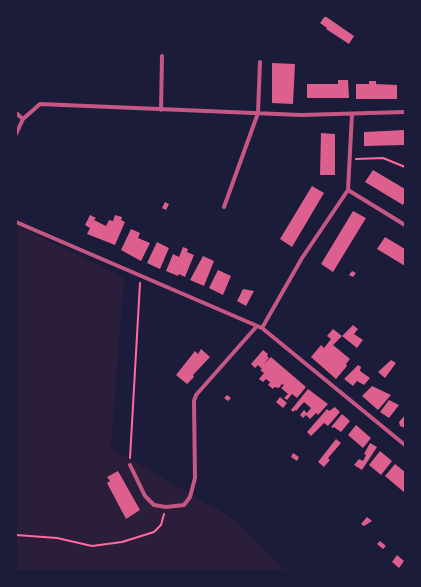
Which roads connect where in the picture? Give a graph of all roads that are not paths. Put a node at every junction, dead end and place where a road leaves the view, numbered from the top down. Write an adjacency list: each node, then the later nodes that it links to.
1 (162, 56): 3 (street)
2 (260, 62): 6 (street)
3 (161, 110): 6 (street); 8 (street)
4 (16, 112): 8 (street)
5 (405, 112): 7 (street)
6 (258, 113): 7 (street); 11 (street)
7 (352, 114): 10 (street)
8 (22, 119): 9 (street)
9 (16, 134)
10 (348, 190): 13 (street); 15 (street)
11 (224, 207)
12 (16, 222): 14 (street)
13 (405, 225)
14 (257, 326): 15 (street); 17 (street)
15 (262, 328): 16 (street)
16 (405, 446)
17 (130, 465)

